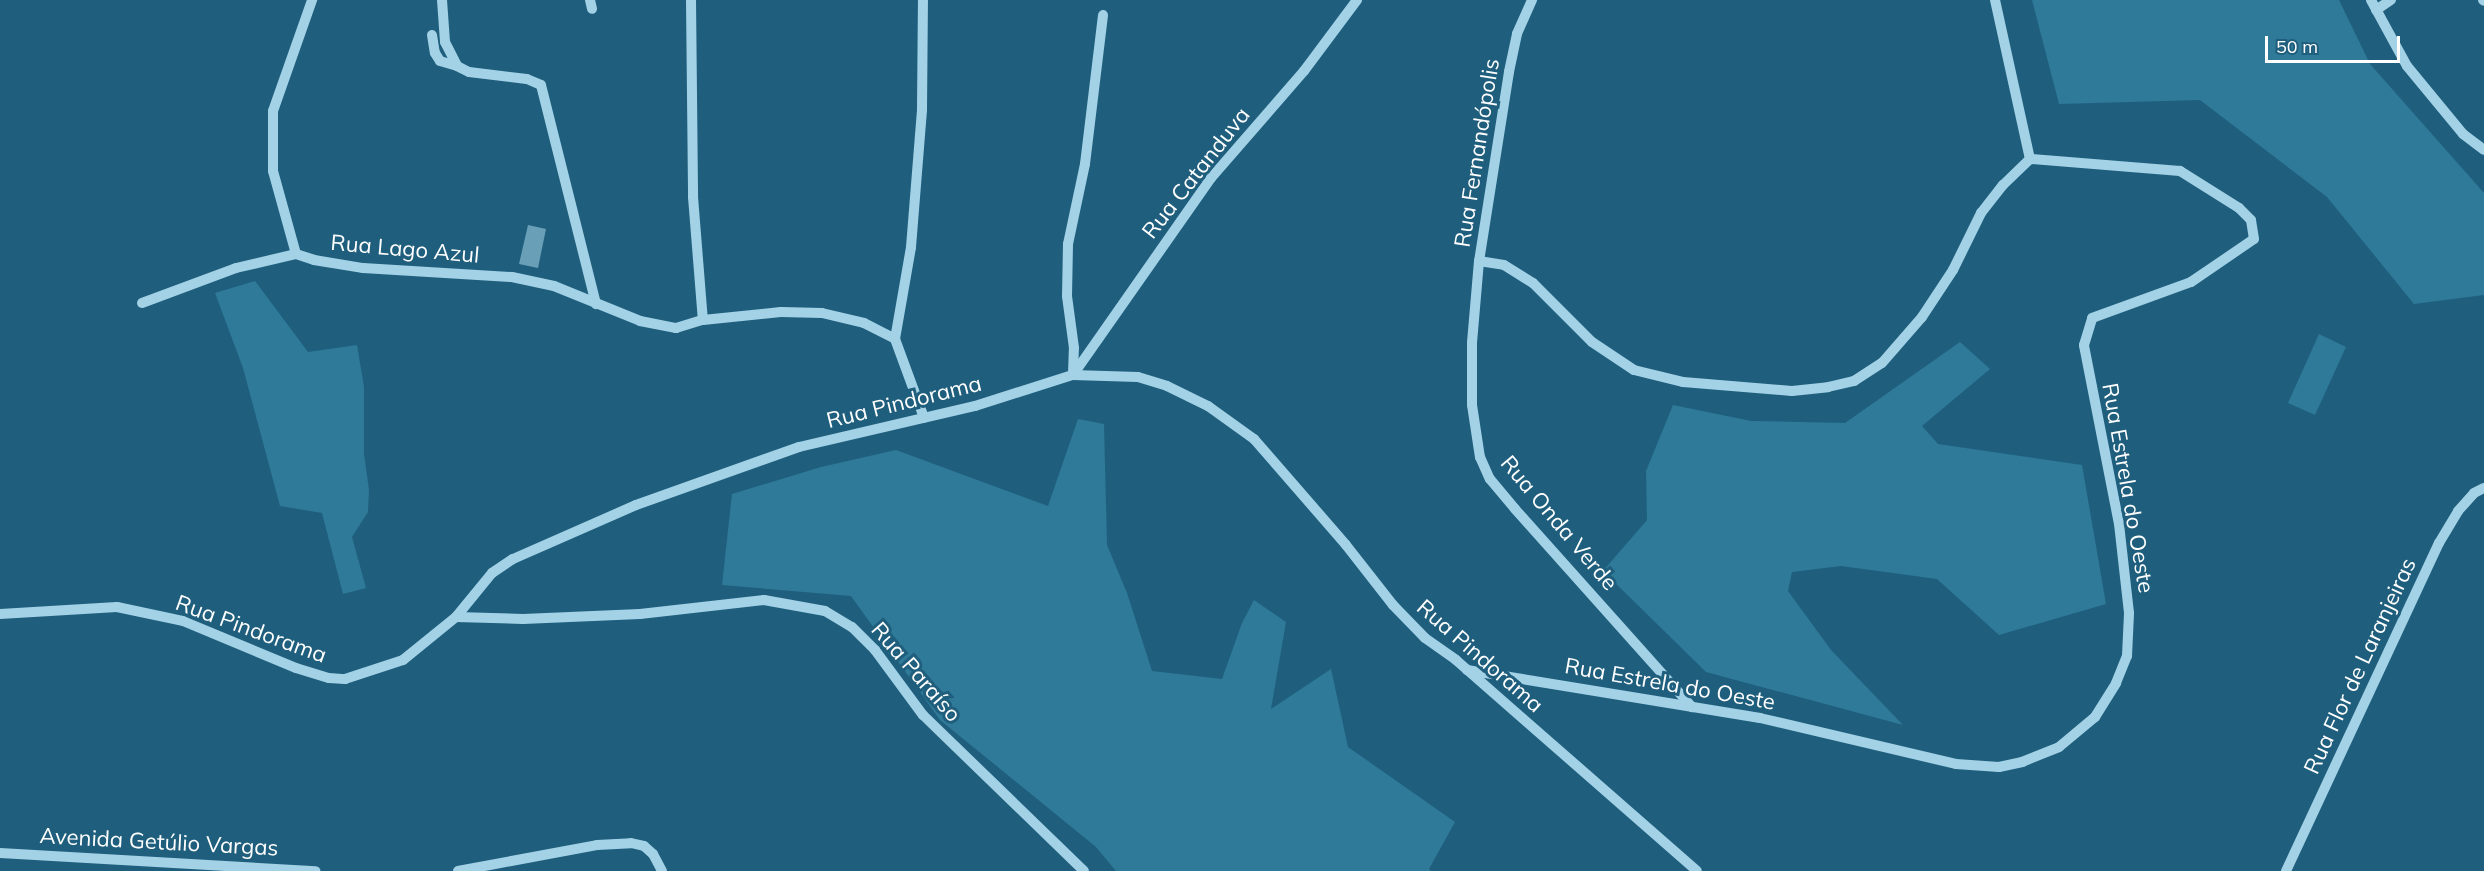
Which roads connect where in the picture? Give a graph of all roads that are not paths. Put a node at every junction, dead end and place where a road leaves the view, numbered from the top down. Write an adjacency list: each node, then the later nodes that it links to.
1 (312, 0): 15 (street)
2 (442, 0): 12 (street)
3 (691, 0): 19 (street)
4 (923, 0): 20 (street)
5 (1357, 0): 21 (street, Rua Catanduva)
6 (1532, 0): 16 (street, Rua Fernandópolis)
7 (1995, 0): 14 (street)
8 (2391, 0): 9 (street)
9 (2374, 5): 13 (street)
10 (1103, 15): 21 (street)
11 (432, 35): 12 (street)
12 (457, 66): 18 (street)
13 (2484, 150)
14 (2030, 159): 16 (street, Rua Fernandópolis); 27 (street, Rua Estrela do Oeste)
15 (296, 254): 17 (street, Rua Lago Azul); 18 (street, Rua Lago Azul)
16 (1479, 261): 27 (street, Rua Onda Verde)
17 (142, 303)
18 (596, 304): 19 (street, Rua Lago Azul)
19 (703, 320): 20 (street, Rua Lago Azul)
20 (895, 339): 22 (street)
21 (1073, 375): 22 (street, Rua Pindorama); 26 (street, Rua Pindorama)
22 (924, 418): 25 (street, Rua Pindorama)
23 (2484, 488): 34 (street, Rua Flor de Laranjeiras)
24 (0, 614): 25 (street, Rua Pindorama)
25 (456, 617): 32 (street, Rua Paraíso)
26 (1467, 670): 27 (street, Rua Estrela do Oeste); 33 (street, Rua Pindorama)
27 (1692, 706)
28 (0, 853): 29 (street, Avenida Getúlio Vargas)
29 (315, 871)
30 (458, 871): 31 (street)
31 (662, 871)
32 (1084, 871)
33 (1697, 871)
34 (2286, 871)

